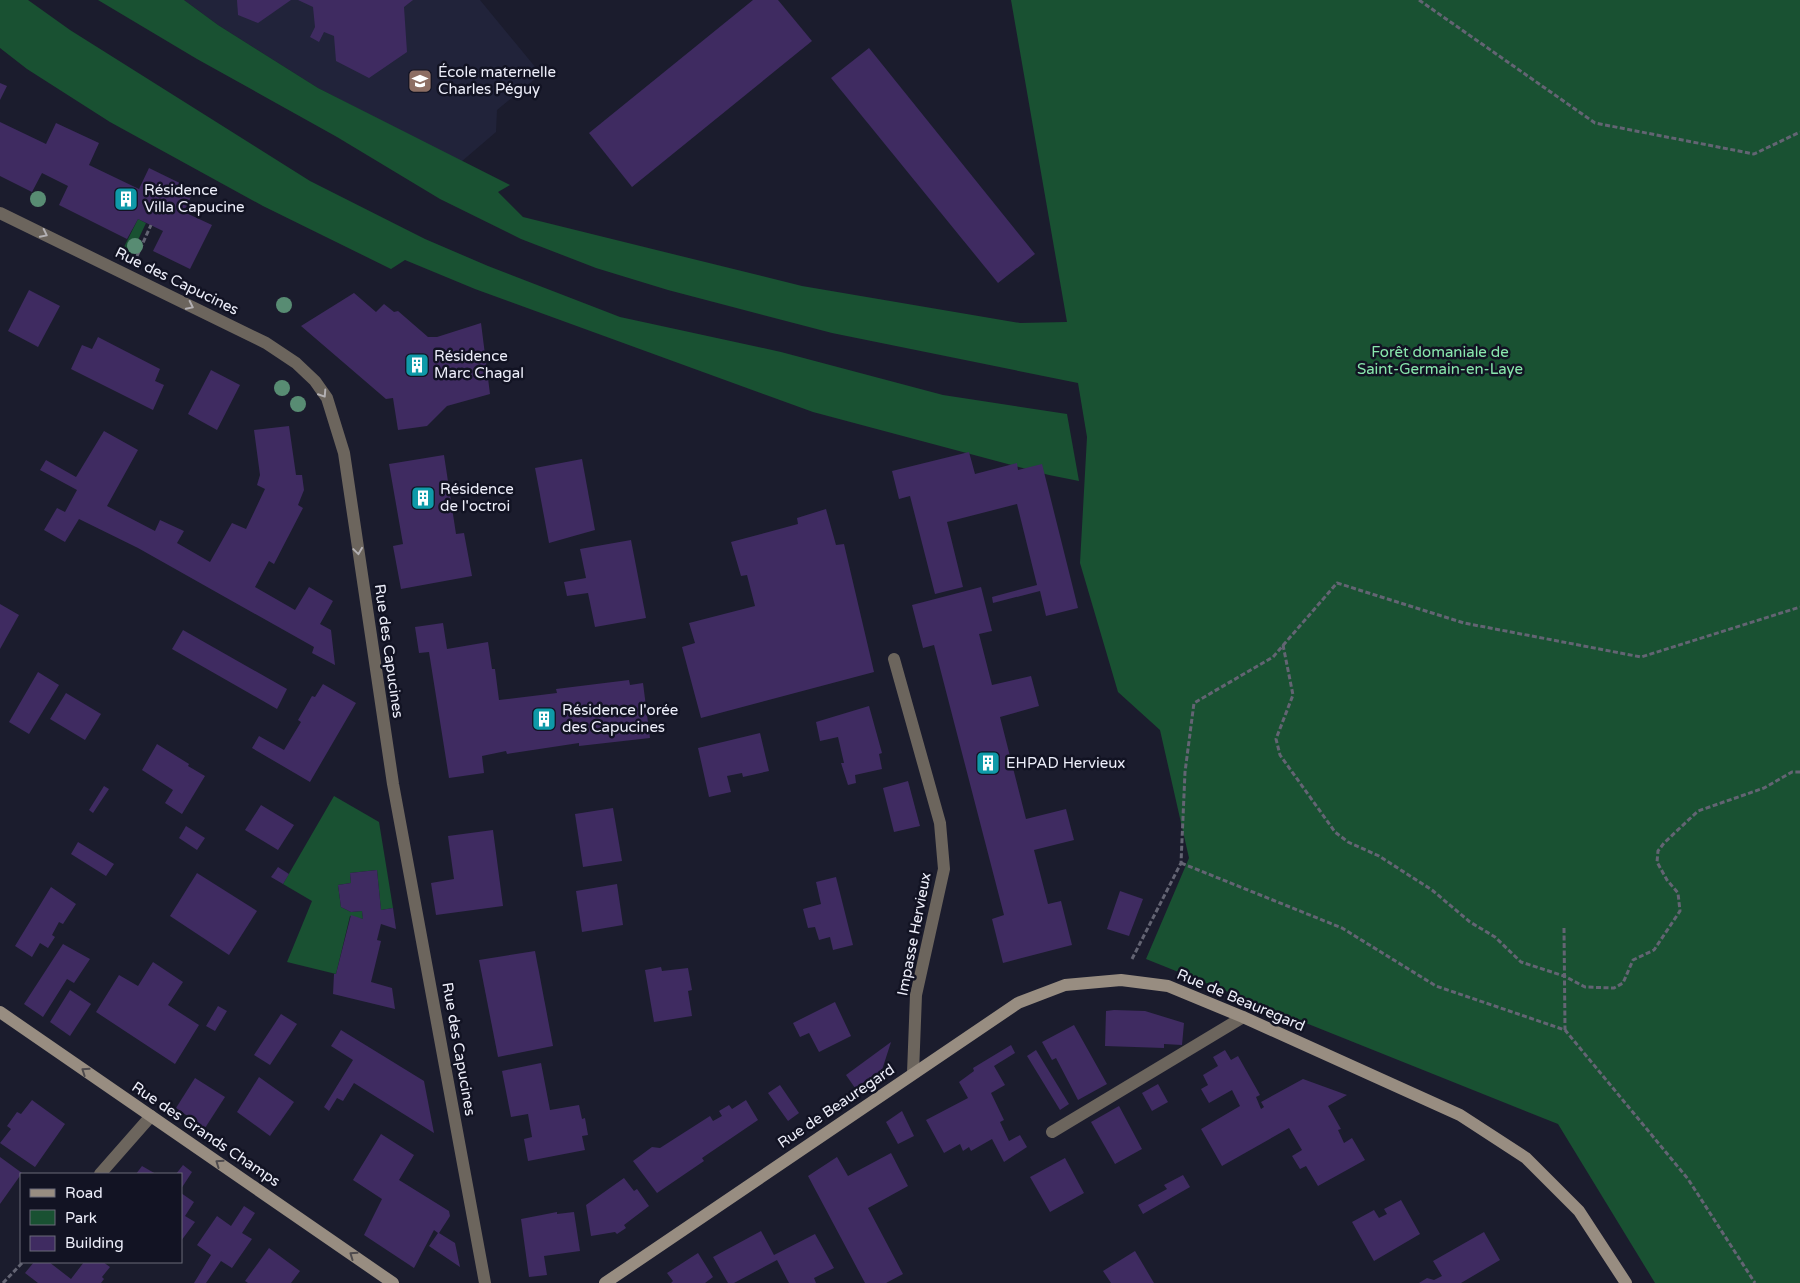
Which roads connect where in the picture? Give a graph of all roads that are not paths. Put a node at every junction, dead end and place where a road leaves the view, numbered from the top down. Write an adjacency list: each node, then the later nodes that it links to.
1 (0, 212): 10 (street, Rue des Capucines, one-way to 10)
2 (894, 659): 5 (street, Impasse Hervieux)
3 (0, 1012): 6 (street, Rue des Grands Champs, one-way to 3)
4 (1243, 1017): 5 (street, Rue de Beauregard); 7 (street); 12 (street, Rue de Beauregard)
5 (913, 1073): 11 (street, Rue de Beauregard)
6 (151, 1116): 8 (street); 9 (street, Rue des Grands Champs, one-way to 6)
7 (1052, 1132)
8 (101, 1173)
9 (393, 1283)
10 (485, 1283)
11 (605, 1283)
12 (1626, 1283)

